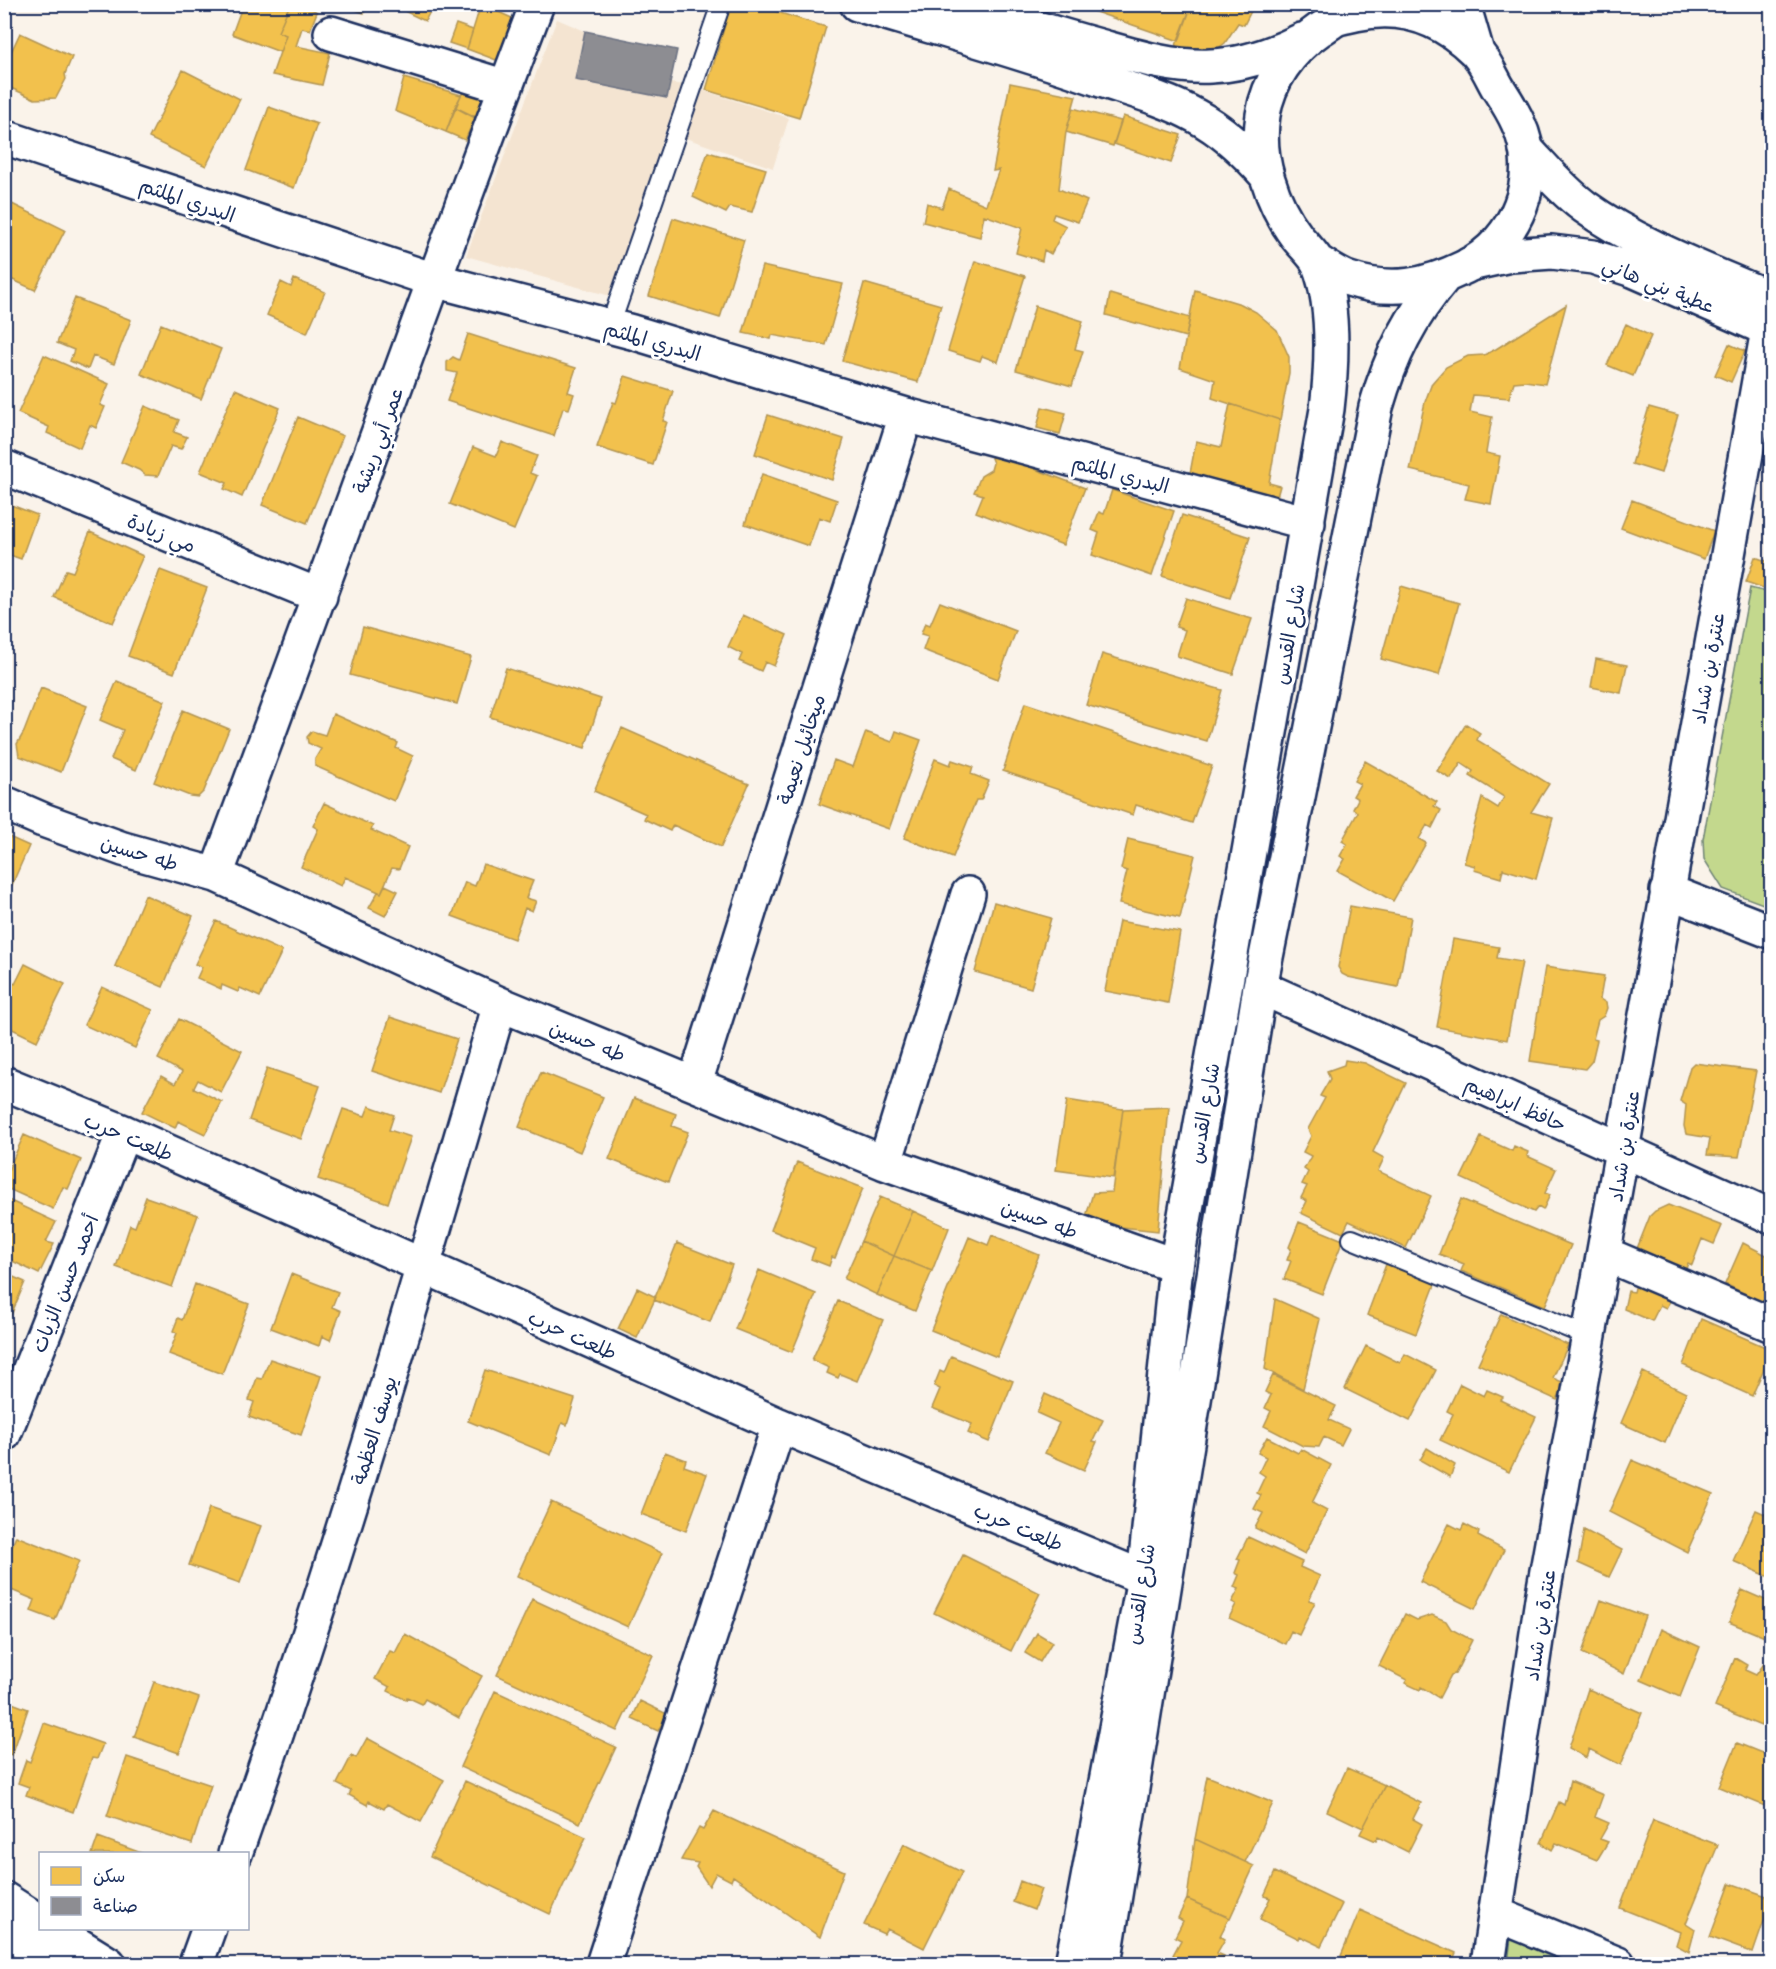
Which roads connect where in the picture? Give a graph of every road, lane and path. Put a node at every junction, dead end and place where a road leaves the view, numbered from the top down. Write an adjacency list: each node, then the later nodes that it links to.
1 (537, 4): 11 (street, عمر أبي ريشة)
2 (721, 4): 19 (lane)
3 (857, 4): 14 (street)
4 (958, 4): 6 (street)
5 (1463, 4): 10 (street)
6 (990, 9): 9 (street)
7 (1342, 12): 9 (street); 10 (street)
8 (331, 33): 11 (street)
9 (1310, 37): 14 (street)
10 (1477, 52): 13 (street)
11 (506, 87): 17 (street, عمر أبي ريشة)
12 (4, 137): 17 (street, البدري الملثم)
13 (1526, 149): 16 (street); 18 (street)
14 (1266, 175): 15 (street)
15 (1318, 262): 16 (street); 22 (street, شارع القدس)
16 (1458, 270): 18 (street, عطية بني هاني); 29 (street)
17 (434, 280): 19 (street, البدري الملثم); 23 (street, عمر أبي ريشة)
18 (1770, 308): 26 (street, عنترة بن شداد)
19 (610, 326): 20 (street, البدري الملثم)
20 (906, 415): 22 (street, البدري الملثم); 32 (street, ميخائيل نعيمة)
21 (4, 467): 23 (street, مي زيادة)
22 (1308, 523): 39 (street, شارع القدس)
23 (320, 596): 25 (street, عمر أبي ريشة)
24 (4, 803): 25 (street, طه حسين)
25 (216, 875): 30 (street, طه حسين)
26 (1667, 891): 28 (street); 34 (street, عنترة بن شداد)
27 (968, 894): 35 (street)
28 (1772, 932)
29 (1260, 987): 34 (street, حافظ ابراهيم); 58 (street)
30 (500, 1004): 32 (street, طه حسين); 40 (street, يوسف العظمة)
31 (4, 1083): 33 (street, طلعت حرب)
32 (695, 1083): 35 (street, طه حسين)
33 (124, 1132): 40 (street, طلعت حرب); 44 (street, أحمد حسن الزيات)
34 (1621, 1150): 36 (street, حافظ ابراهيم); 38 (street, عنترة بن شداد)
35 (885, 1163): 39 (street, طه حسين)
36 (1772, 1217)
37 (1352, 1239): 42 (lane)
38 (1605, 1254): 41 (street); 42 (street, عنترة بن شداد)
39 (1176, 1266): 45 (street, شارع القدس)
40 (423, 1267): 43 (street, طلعت حرب); 46 (street, يوسف العظمة)
41 (1772, 1325)
42 (1590, 1337): 48 (street, عنترة بن شداد)
43 (779, 1425): 45 (street, طلعت حرب); 56 (street)
44 (4, 1434)
45 (1144, 1578): 57 (street, شارع القدس)
46 (236, 1852)
47 (4, 1899): 49 (street)
48 (1496, 1914): 59 (street, عنترة بن شداد); 60 (street)
49 (39, 1921)
50 (53, 1930): 54 (street)
51 (209, 1930): 55 (street)
52 (5, 1933): 53 (street)
53 (59, 1965)
54 (109, 1965)
55 (196, 1965)
56 (603, 1965)
57 (1072, 1965)
58 (1104, 1965)
59 (1488, 1965)
60 (1618, 1965)

